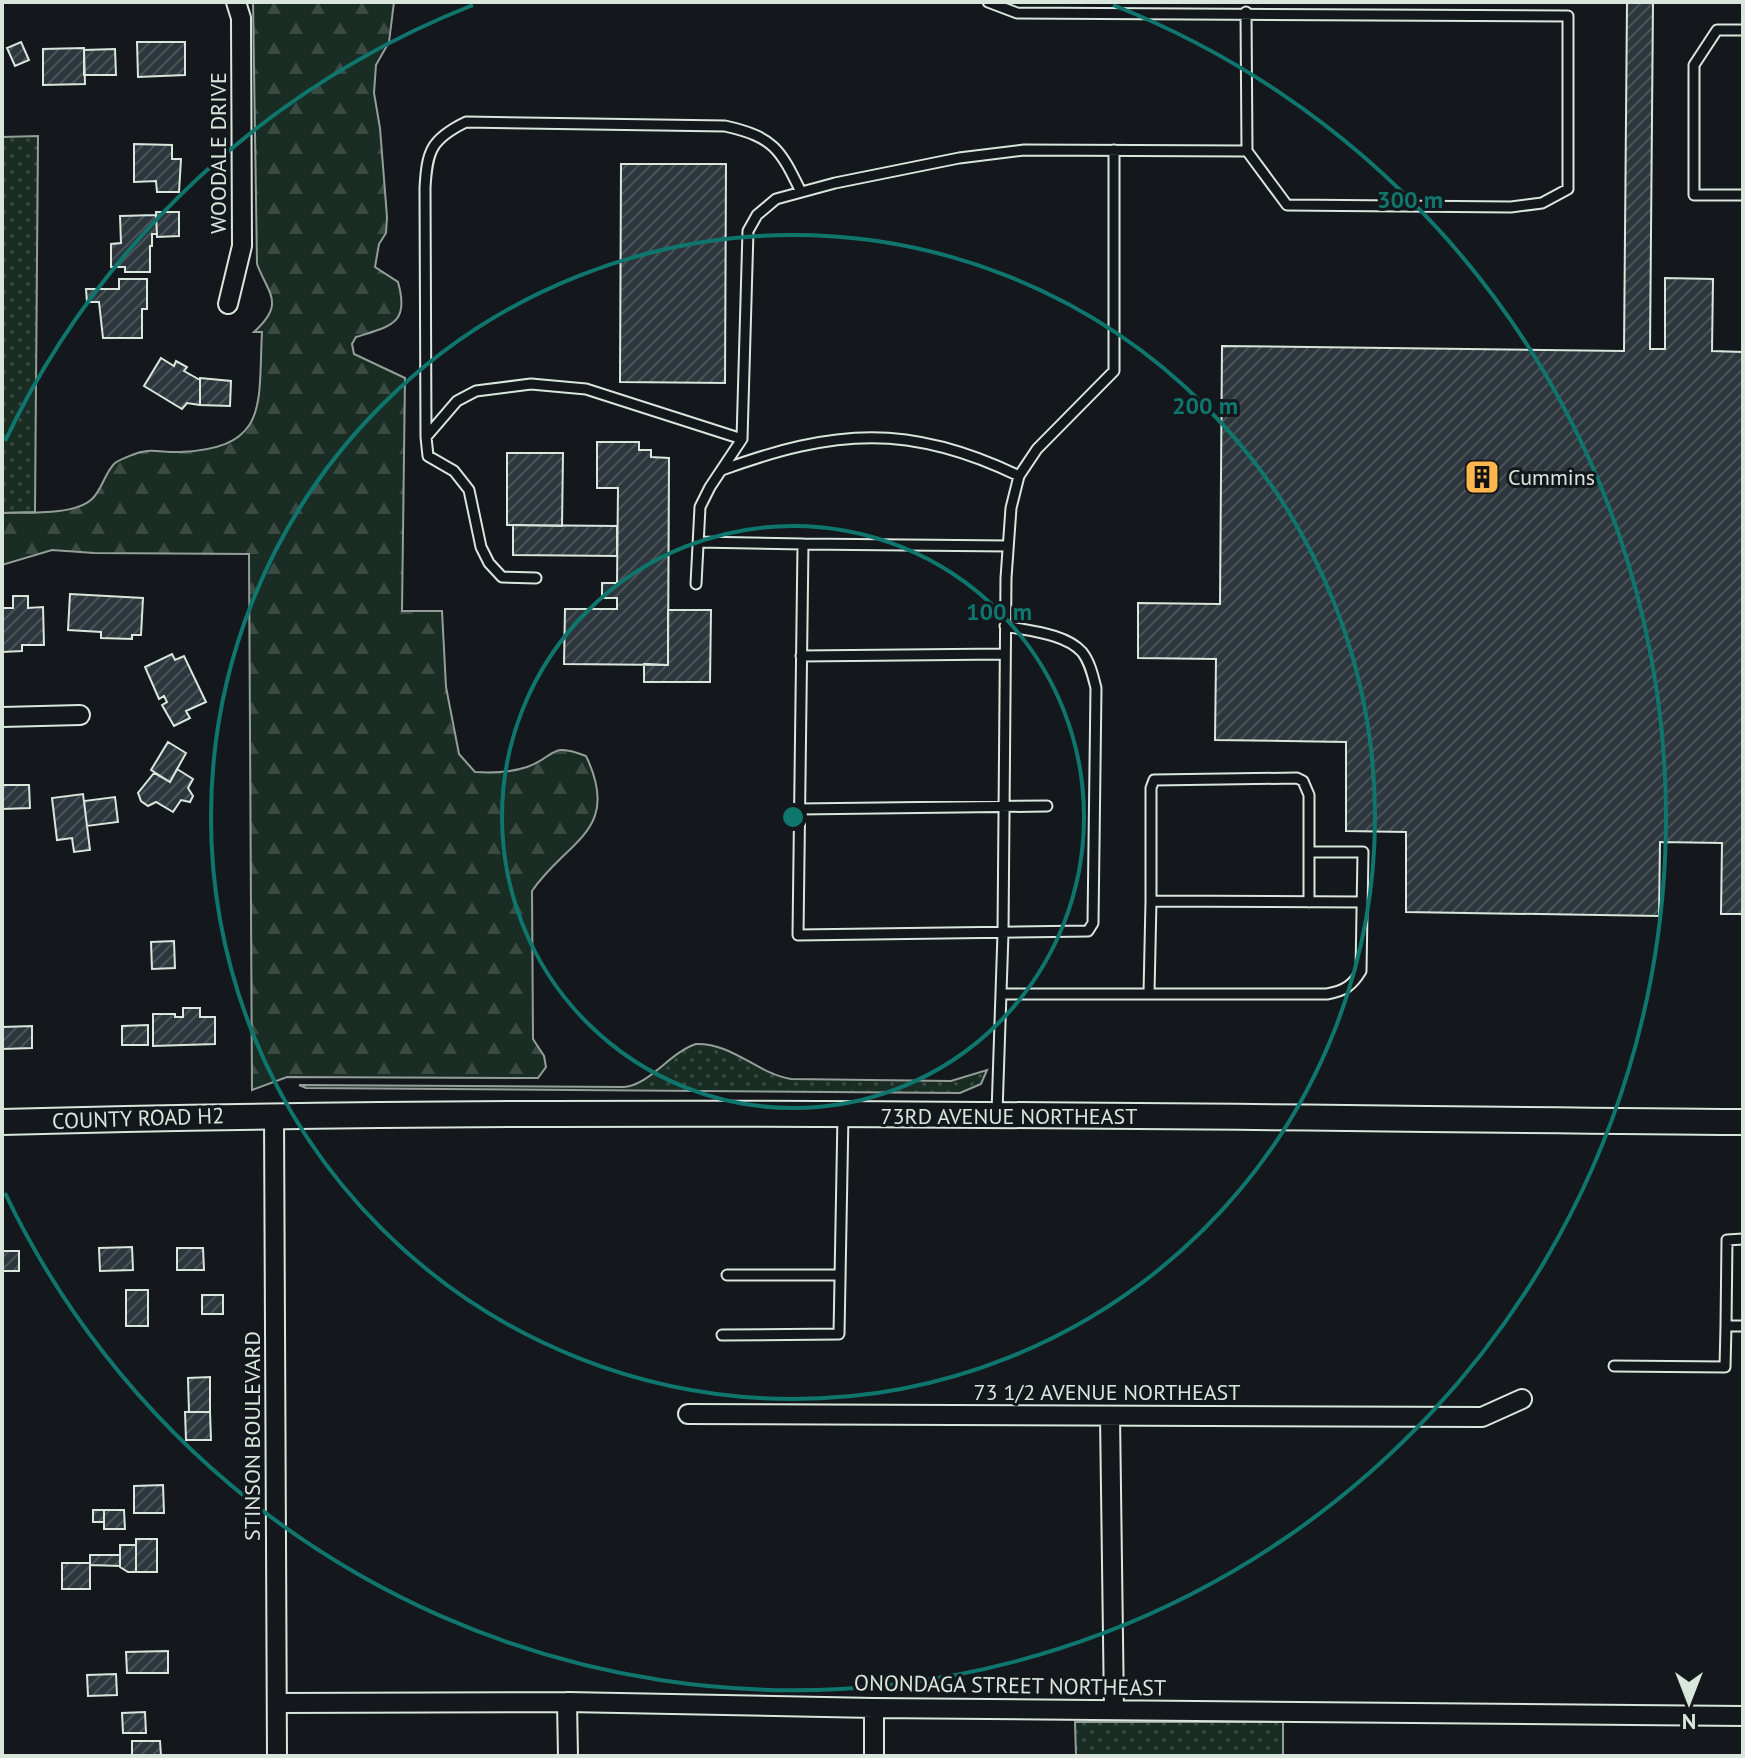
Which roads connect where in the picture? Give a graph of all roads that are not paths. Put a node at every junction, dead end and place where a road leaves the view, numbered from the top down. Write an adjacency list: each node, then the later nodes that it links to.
1 (236, 2): 9 (street, WOODALE DRIVE)
2 (988, 2): 3 (lane)
3 (1246, 12): 6 (lane); 6 (lane)
4 (1743, 30): 8 (lane)
5 (1114, 150): 6 (lane); 7 (lane); 13 (lane)
6 (1247, 151)
7 (801, 192): 10 (lane); 11 (lane)
8 (1743, 195)
9 (228, 304)
10 (426, 437): 11 (lane); 17 (lane)
11 (742, 439): 12 (lane)
12 (720, 471): 13 (lane); 14 (lane)
13 (1019, 476): 16 (lane)
14 (698, 542): 15 (lane); 18 (lane)
15 (803, 544): 16 (lane); 21 (lane)
16 (1008, 546): 19 (lane)
17 (536, 578)
18 (696, 584)
19 (1005, 626): 20 (lane); 31 (lane)
20 (1004, 654): 21 (lane); 25 (lane)
21 (801, 656): 26 (lane)
22 (80, 715): 23 (street)
23 (2, 717)
24 (1047, 806): 25 (lane)
25 (1005, 807): 26 (lane); 31 (lane)
26 (799, 809): 31 (lane)
27 (1309, 852): 28 (lane); 29 (lane); 30 (lane)
28 (1151, 901): 29 (lane); 32 (lane)
29 (1309, 902): 30 (lane)
30 (1362, 902): 32 (lane)
31 (1003, 933): 33 (lane)
32 (1149, 993): 33 (lane)
33 (1001, 994): 36 (lane)
34 (274, 1115): 35 (street, 73RD AVENUE NORTHEAST); 37 (street, COUNTY ROAD H2); 50 (street, STINSON BOULEVARD)
35 (843, 1115): 36 (street, 73RD AVENUE NORTHEAST); 41 (lane)
36 (997, 1116): 38 (street, 73RD AVENUE NORTHEAST)
37 (2, 1122)
38 (1743, 1122)
39 (1743, 1239): 42 (lane)
40 (727, 1275): 41 (lane)
41 (840, 1275): 44 (lane)
42 (1726, 1326): 43 (lane); 45 (lane)
43 (1743, 1326)
44 (722, 1335)
45 (1614, 1366)
46 (1522, 1399): 48 (street, 73 1/2 AVENUE NORTHEAST)
47 (688, 1414): 48 (street, 73 1/2 AVENUE NORTHEAST)
48 (1110, 1416): 52 (street)
49 (567, 1702): 50 (street, ONONDAGA STREET NORTHEAST); 51 (street, ONONDAGA STREET NORTHEAST); 55 (street)
50 (277, 1703): 54 (street, STINSON BOULEVARD)
51 (874, 1708): 52 (street, ONONDAGA STREET NORTHEAST); 56 (street)
52 (1114, 1710): 53 (street, ONONDAGA STREET NORTHEAST)
53 (1743, 1716)
54 (277, 1756)
55 (568, 1756)
56 (874, 1756)

